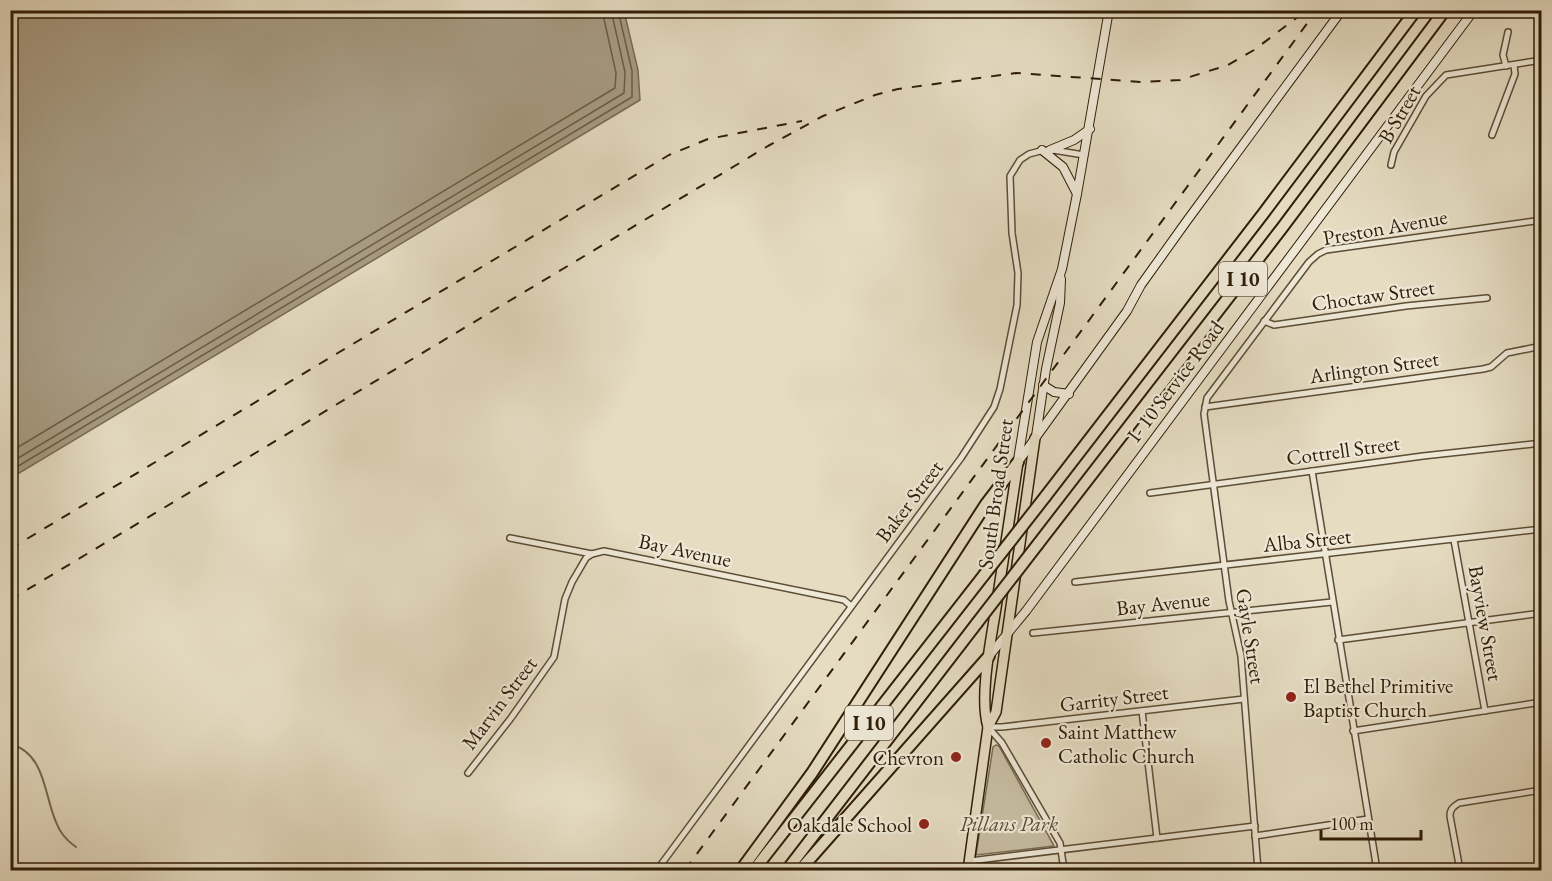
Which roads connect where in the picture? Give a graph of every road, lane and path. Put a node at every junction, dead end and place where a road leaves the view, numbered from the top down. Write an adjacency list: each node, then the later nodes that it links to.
1 (1109, 10): 10 (main road, South Broad Street)
2 (1342, 10): 22 (main road)
3 (1416, 10): 62 (highway, I 10, bridge)
4 (1445, 10): 63 (highway, I 10, bridge)
5 (1474, 10): 43 (main road, I- 10 Service Road)
6 (1508, 32): 9 (street)
7 (1542, 60): 8 (street)
8 (1514, 64): 9 (street); 11 (street)
9 (1506, 66): 14 (street, B Street)
10 (1090, 129): 12 (main road); 13 (main road, South Broad Street)
11 (1492, 135)
12 (1046, 150): 13 (street); 15 (main road); 38 (street, Baker Street)
13 (1084, 155): 15 (main road, South Broad Street)
14 (1390, 165)
15 (1077, 194): 17 (main road, South Broad Street)
16 (1542, 220): 19 (street, Preston Avenue)
17 (1062, 269): 21 (main road, South Broad Street); 26 (main road, South Broad Street)
18 (1487, 298): 19 (street, Choctaw Street)
19 (1264, 321): 23 (street, Preston Avenue)
20 (1542, 346): 23 (street, Arlington Street)
21 (1043, 385): 22 (main road); 24 (main road, South Broad Street)
22 (1069, 393): 24 (main road)
23 (1205, 407): 28 (street, Gayle Street)
24 (1035, 438): 26 (main road); 43 (main road, South Broad Street)
25 (1542, 442): 27 (street, Cottrell Street)
26 (1018, 462): 45 (main road, South Broad Street); 61 (highway)
27 (1312, 471): 28 (street, Cottrell Street); 34 (street)
28 (1214, 483): 29 (street, Cottrell Street); 35 (street, Gayle Street)
29 (1150, 493)
30 (1542, 529): 32 (street, Alba Street)
31 (510, 538): 33 (street, Bay Avenue)
32 (1454, 540): 34 (street, Alba Street); 41 (street, Bayview Street)
33 (592, 554): 38 (street, Bay Avenue); 52 (street, Marvin Street)
34 (1324, 554): 35 (street, Alba Street); 37 (street)
35 (1224, 565): 36 (street, Alba Street); 39 (street, Gayle Street)
36 (1075, 582)
37 (1332, 602): 39 (street, Bay Avenue); 44 (street)
38 (851, 606): 60 (street, Baker Street)
39 (1232, 612): 42 (street, Bay Avenue); 46 (street, Gayle Street)
40 (1542, 613): 41 (street)
41 (1469, 622): 44 (street); 49 (street, Bayview Street)
42 (1033, 633)
43 (1006, 635): 45 (main road, I- 10 Service Road); 50 (main road, South Broad Street)
44 (1338, 640): 51 (street)
45 (989, 656): 50 (main road, South Broad Street); 64 (highway)
46 (1244, 699): 48 (street, Garrity Street); 55 (street, Gayle Street)
47 (1542, 702): 49 (street)
48 (1142, 711): 50 (street, Garrity Street); 57 (street)
49 (1485, 711): 51 (street)
50 (988, 727): 58 (street); 59 (main road, South Broad Street)
51 (1353, 731): 54 (street)
52 (468, 772)
53 (1542, 790): 68 (street)
54 (1368, 819): 56 (street); 67 (street)
55 (1254, 826): 56 (street, Gayle Street); 57 (street)
56 (1255, 836): 66 (street, Gayle Street)
57 (1157, 838): 58 (street)
58 (1061, 849): 59 (street); 65 (street)
59 (969, 866)
60 (657, 870)
61 (741, 870)
62 (754, 870)
63 (787, 870)
64 (800, 870)
65 (1064, 870)
66 (1258, 870)
67 (1377, 870)
68 (1460, 870)

